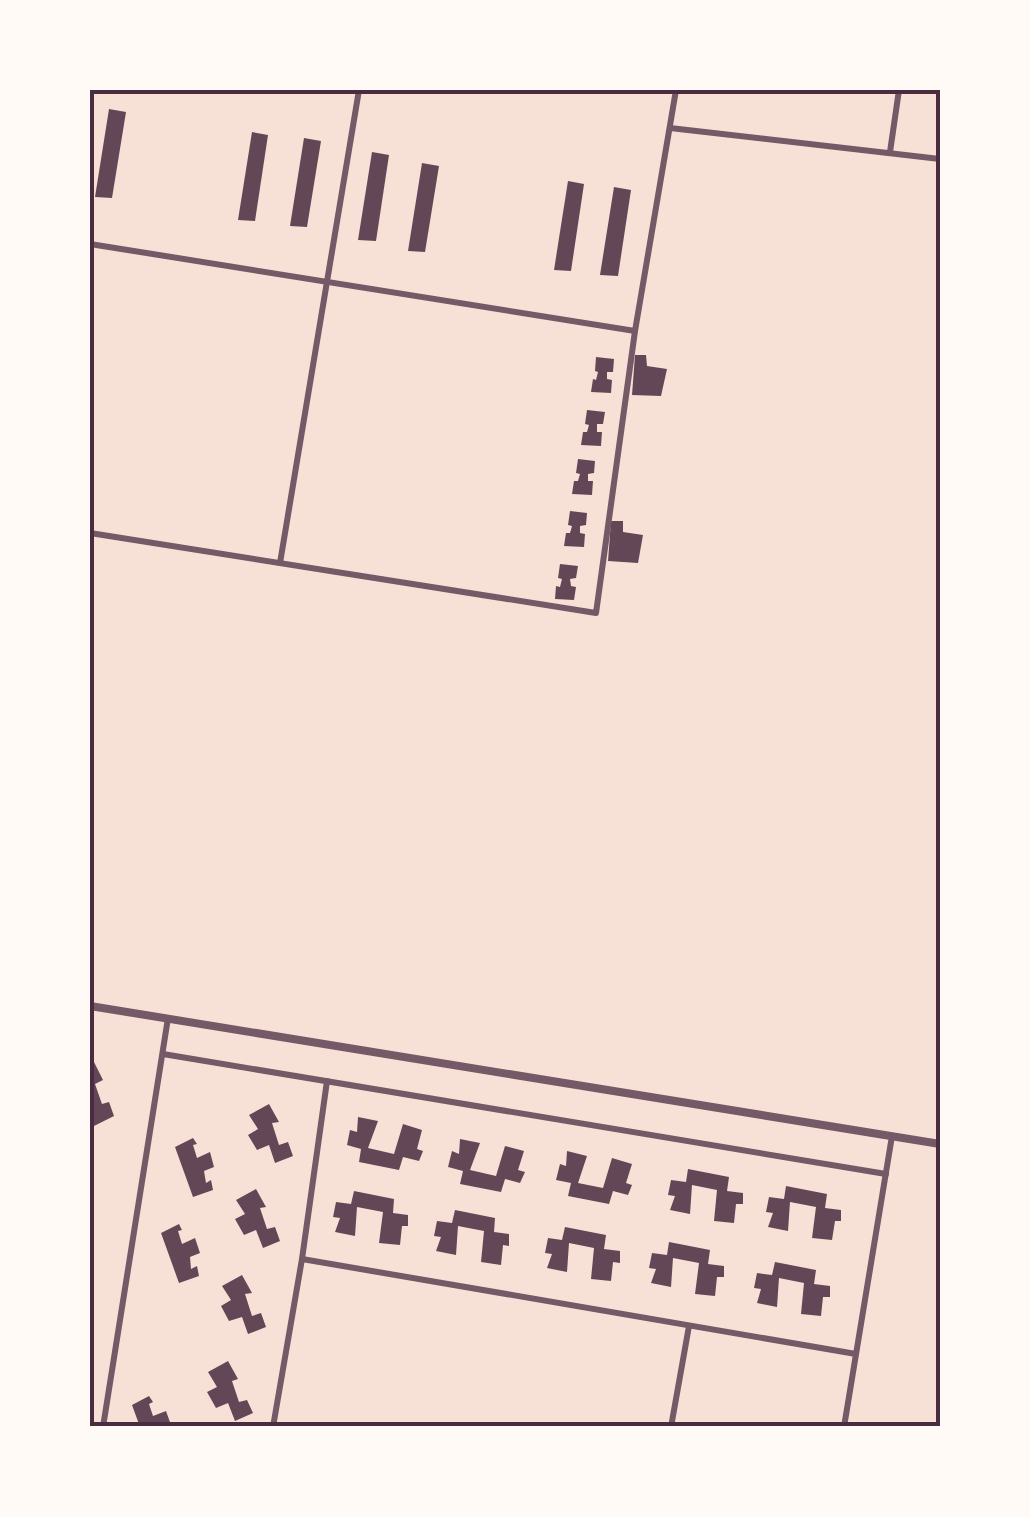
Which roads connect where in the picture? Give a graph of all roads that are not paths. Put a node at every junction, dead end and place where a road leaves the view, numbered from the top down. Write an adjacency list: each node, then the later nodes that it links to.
1 (359, 90): 8 (street)
2 (676, 90): 4 (street)
3 (899, 90): 5 (street)
4 (670, 128): 5 (street); 9 (street)
5 (890, 152): 6 (street)
6 (940, 159)
7 (90, 244): 8 (street)
8 (329, 282): 9 (street); 11 (street)
9 (634, 331): 11 (street)
10 (90, 534): 11 (street)
11 (280, 564)
12 (90, 1006): 13 (street)
13 (168, 1018): 14 (street); 16 (street)
14 (162, 1054): 15 (street); 22 (street)
15 (328, 1081): 18 (street); 19 (street)
16 (892, 1136): 17 (street); 18 (street)
17 (940, 1144)
18 (886, 1174): 21 (street)
19 (302, 1259): 20 (street); 23 (street)
20 (689, 1326): 21 (street); 24 (street)
21 (856, 1354): 25 (street)
22 (103, 1427)
23 (273, 1427)
24 (671, 1427)
25 (844, 1427)

